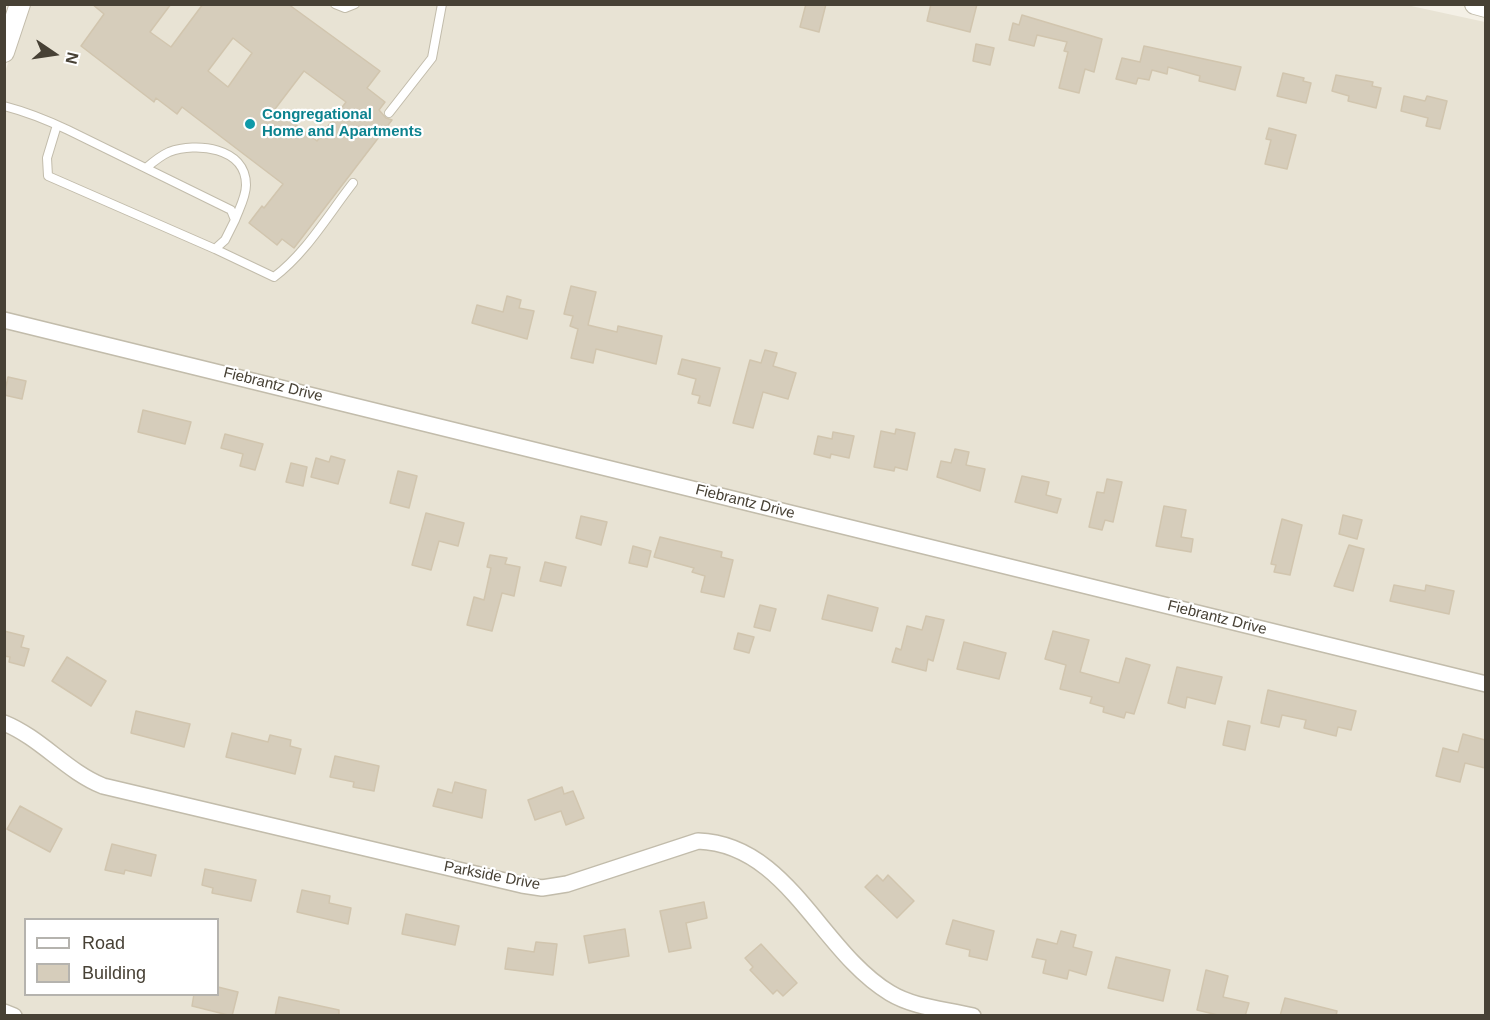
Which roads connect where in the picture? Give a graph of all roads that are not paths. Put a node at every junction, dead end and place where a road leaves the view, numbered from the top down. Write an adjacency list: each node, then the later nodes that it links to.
1 (20, 4): 7 (street)
2 (334, 4): 3 (lane)
3 (355, 4)
4 (442, 4): 9 (lane)
5 (1475, 4): 6 (street)
6 (1485, 7)
7 (4, 52)
8 (4, 106): 10 (lane)
9 (389, 113)
10 (57, 125): 11 (lane); 14 (lane)
11 (146, 168): 13 (lane); 13 (lane)
12 (352, 183): 14 (lane)
13 (235, 220): 14 (lane)
14 (215, 249)
15 (4, 320): 16 (street, Fiebrantz Drive)
16 (1485, 684)
17 (4, 723): 18 (street, Parkside Drive)
18 (914, 1010): 21 (street, Parkside Drive)
19 (4, 1012): 20 (street)
20 (14, 1016)
21 (973, 1016)

